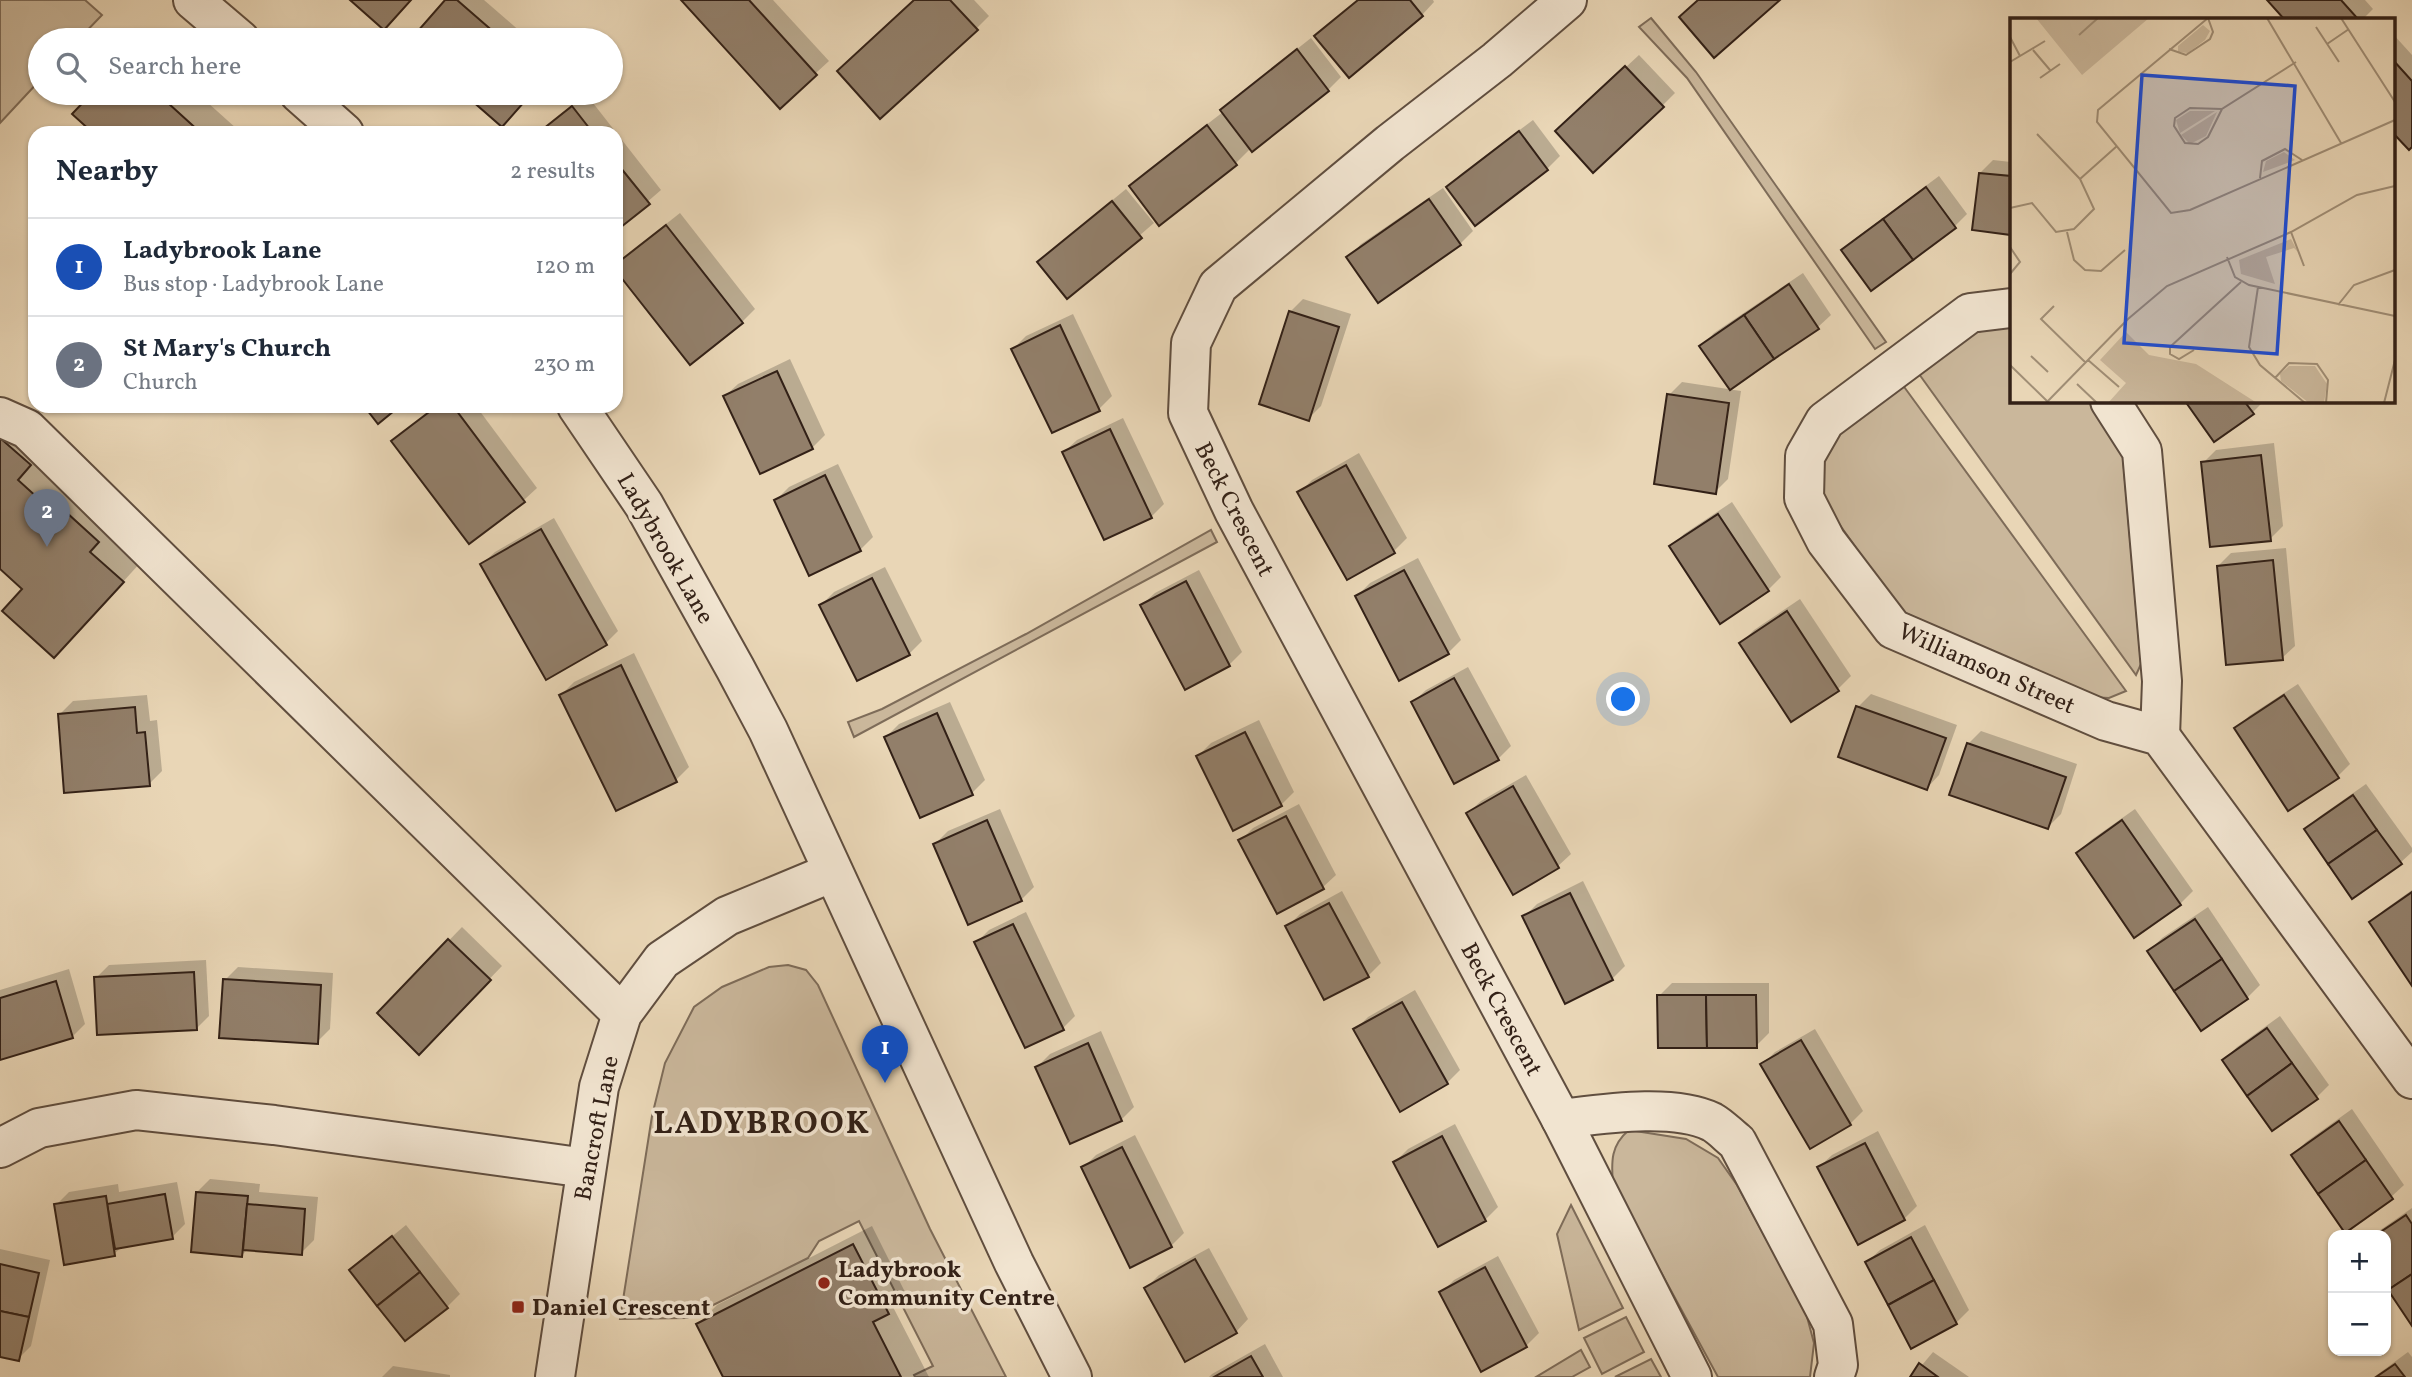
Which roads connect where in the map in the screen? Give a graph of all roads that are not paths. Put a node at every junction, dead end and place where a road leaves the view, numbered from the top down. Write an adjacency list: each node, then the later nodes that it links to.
1 (193, 0): 3 (street)
2 (1567, 0): 14 (street, Beck Crescent)
3 (226, 28)
4 (312, 105): 5 (street)
5 (336, 126)
6 (2010, 307): 10 (street, Williamson Street)
7 (2111, 402): 10 (street)
8 (582, 413): 11 (street, Ladybrook Lane)
9 (0, 417): 12 (street)
10 (2160, 736): 13 (street)
11 (833, 872): 12 (street, Bancroft Lane); 18 (street, Ladybrook Lane)
12 (622, 1014): 16 (street, Bancroft Lane)
13 (2412, 1079)
14 (1561, 1119): 19 (street, Beck Crescent); 20 (street)
15 (0, 1148): 16 (street)
16 (586, 1168): 17 (street, Bancroft Lane)
17 (555, 1377)
18 (1072, 1377)
19 (1692, 1377)
20 (1834, 1377)

